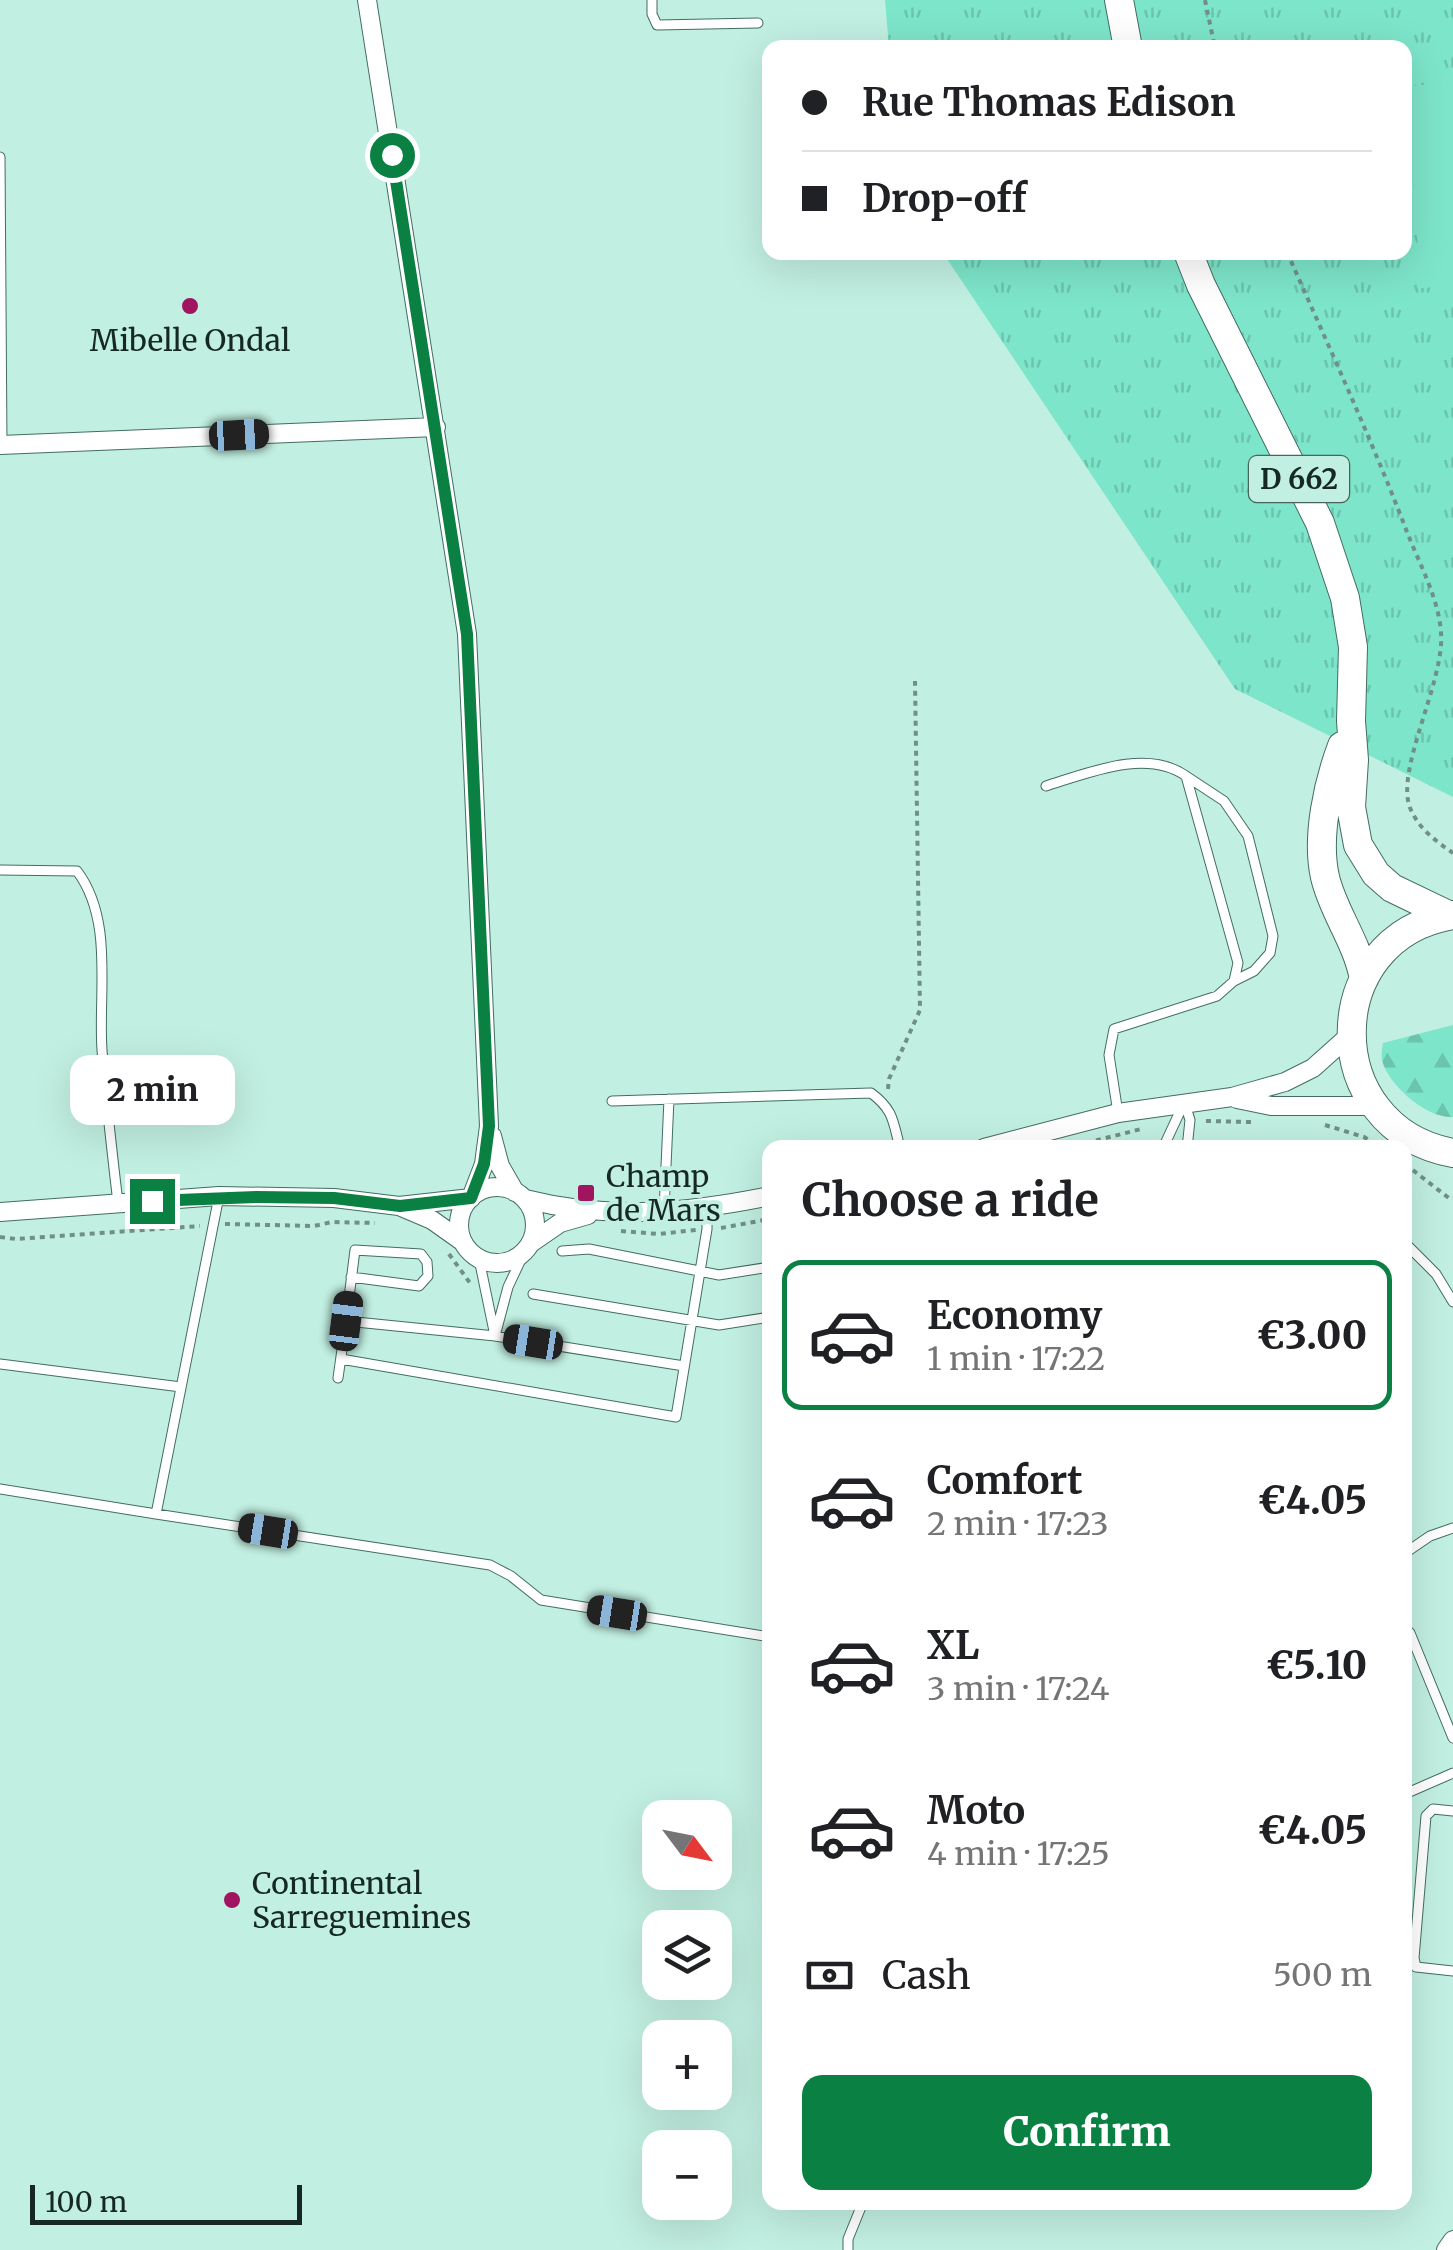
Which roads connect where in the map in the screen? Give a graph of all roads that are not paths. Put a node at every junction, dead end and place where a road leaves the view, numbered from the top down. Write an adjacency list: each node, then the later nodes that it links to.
1 (367, 0): 8 (street)
2 (652, 0): 4 (lane)
3 (1119, 0): 5 (main road)
4 (758, 24)
5 (1126, 40)
6 (0, 157): 9 (lane)
7 (1192, 260): 10 (main road, D 662)
8 (436, 426): 9 (street); 24 (street)
9 (1, 445)
10 (1351, 721): 14 (main road, D 662); 15 (main road, D 662)
11 (1186, 776): 12 (lane); 16 (lane); 16 (lane)
12 (1046, 786)
13 (0, 870): 34 (lane)
14 (1450, 915): 15 (main road)
15 (1364, 978): 17 (main road)
16 (1234, 981): 23 (lane)
17 (1351, 1034): 18 (street); 22 (main road)
18 (1232, 1098): 21 (street); 22 (street)
19 (668, 1099): 20 (lane); 25 (lane); 37 (lane)
20 (612, 1101)
21 (1184, 1102): 23 (street); 27 (lane); 28 (lane)
22 (1375, 1106): 29 (main road)
23 (1118, 1112): 26 (street)
24 (489, 1126): 30 (street); 32 (street)
25 (898, 1140)
26 (1014, 1140)
27 (1166, 1140)
28 (1187, 1140)
29 (1448, 1157)
30 (520, 1195): 32 (street); 39 (street); 41 (street)
31 (219, 1196): 34 (street); 35 (street); 58 (lane)
32 (471, 1198): 35 (street); 40 (street)
33 (762, 1198): 36 (street)
34 (118, 1203): 38 (street)
35 (400, 1206): 40 (street)
36 (707, 1209): 37 (street); 46 (lane)
37 (664, 1211): 39 (street)
38 (0, 1212)
39 (598, 1212): 41 (street)
40 (456, 1248): 44 (street)
41 (527, 1248): 44 (street); 53 (lane)
42 (1412, 1249): 49 (lane)
43 (562, 1251): 46 (lane)
44 (479, 1259): 53 (lane)
45 (762, 1268): 46 (lane)
46 (700, 1272): 51 (lane)
47 (351, 1277): 47 (lane); 52 (lane)
48 (533, 1294): 51 (lane)
49 (1453, 1302)
50 (762, 1318): 51 (lane)
51 (692, 1320): 56 (lane)
52 (346, 1321): 53 (lane); 54 (lane)
53 (495, 1336): 56 (lane)
54 (341, 1359): 56 (lane); 57 (lane)
55 (0, 1364): 58 (lane)
56 (684, 1366)
57 (338, 1378)
58 (180, 1387): 60 (lane)
59 (0, 1490): 60 (lane)
60 (156, 1514): 63 (lane)
61 (1453, 1528): 62 (lane)
62 (1412, 1549)
63 (762, 1636)
64 (1412, 1638): 65 (lane)
65 (1453, 1738)
66 (1453, 1773): 67 (lane)
67 (1412, 1791)
68 (1453, 1811): 69 (lane)
69 (1453, 1971)
70 (860, 2210): 72 (lane)
71 (1453, 2240): 73 (street)
72 (848, 2250)
73 (1446, 2250)

